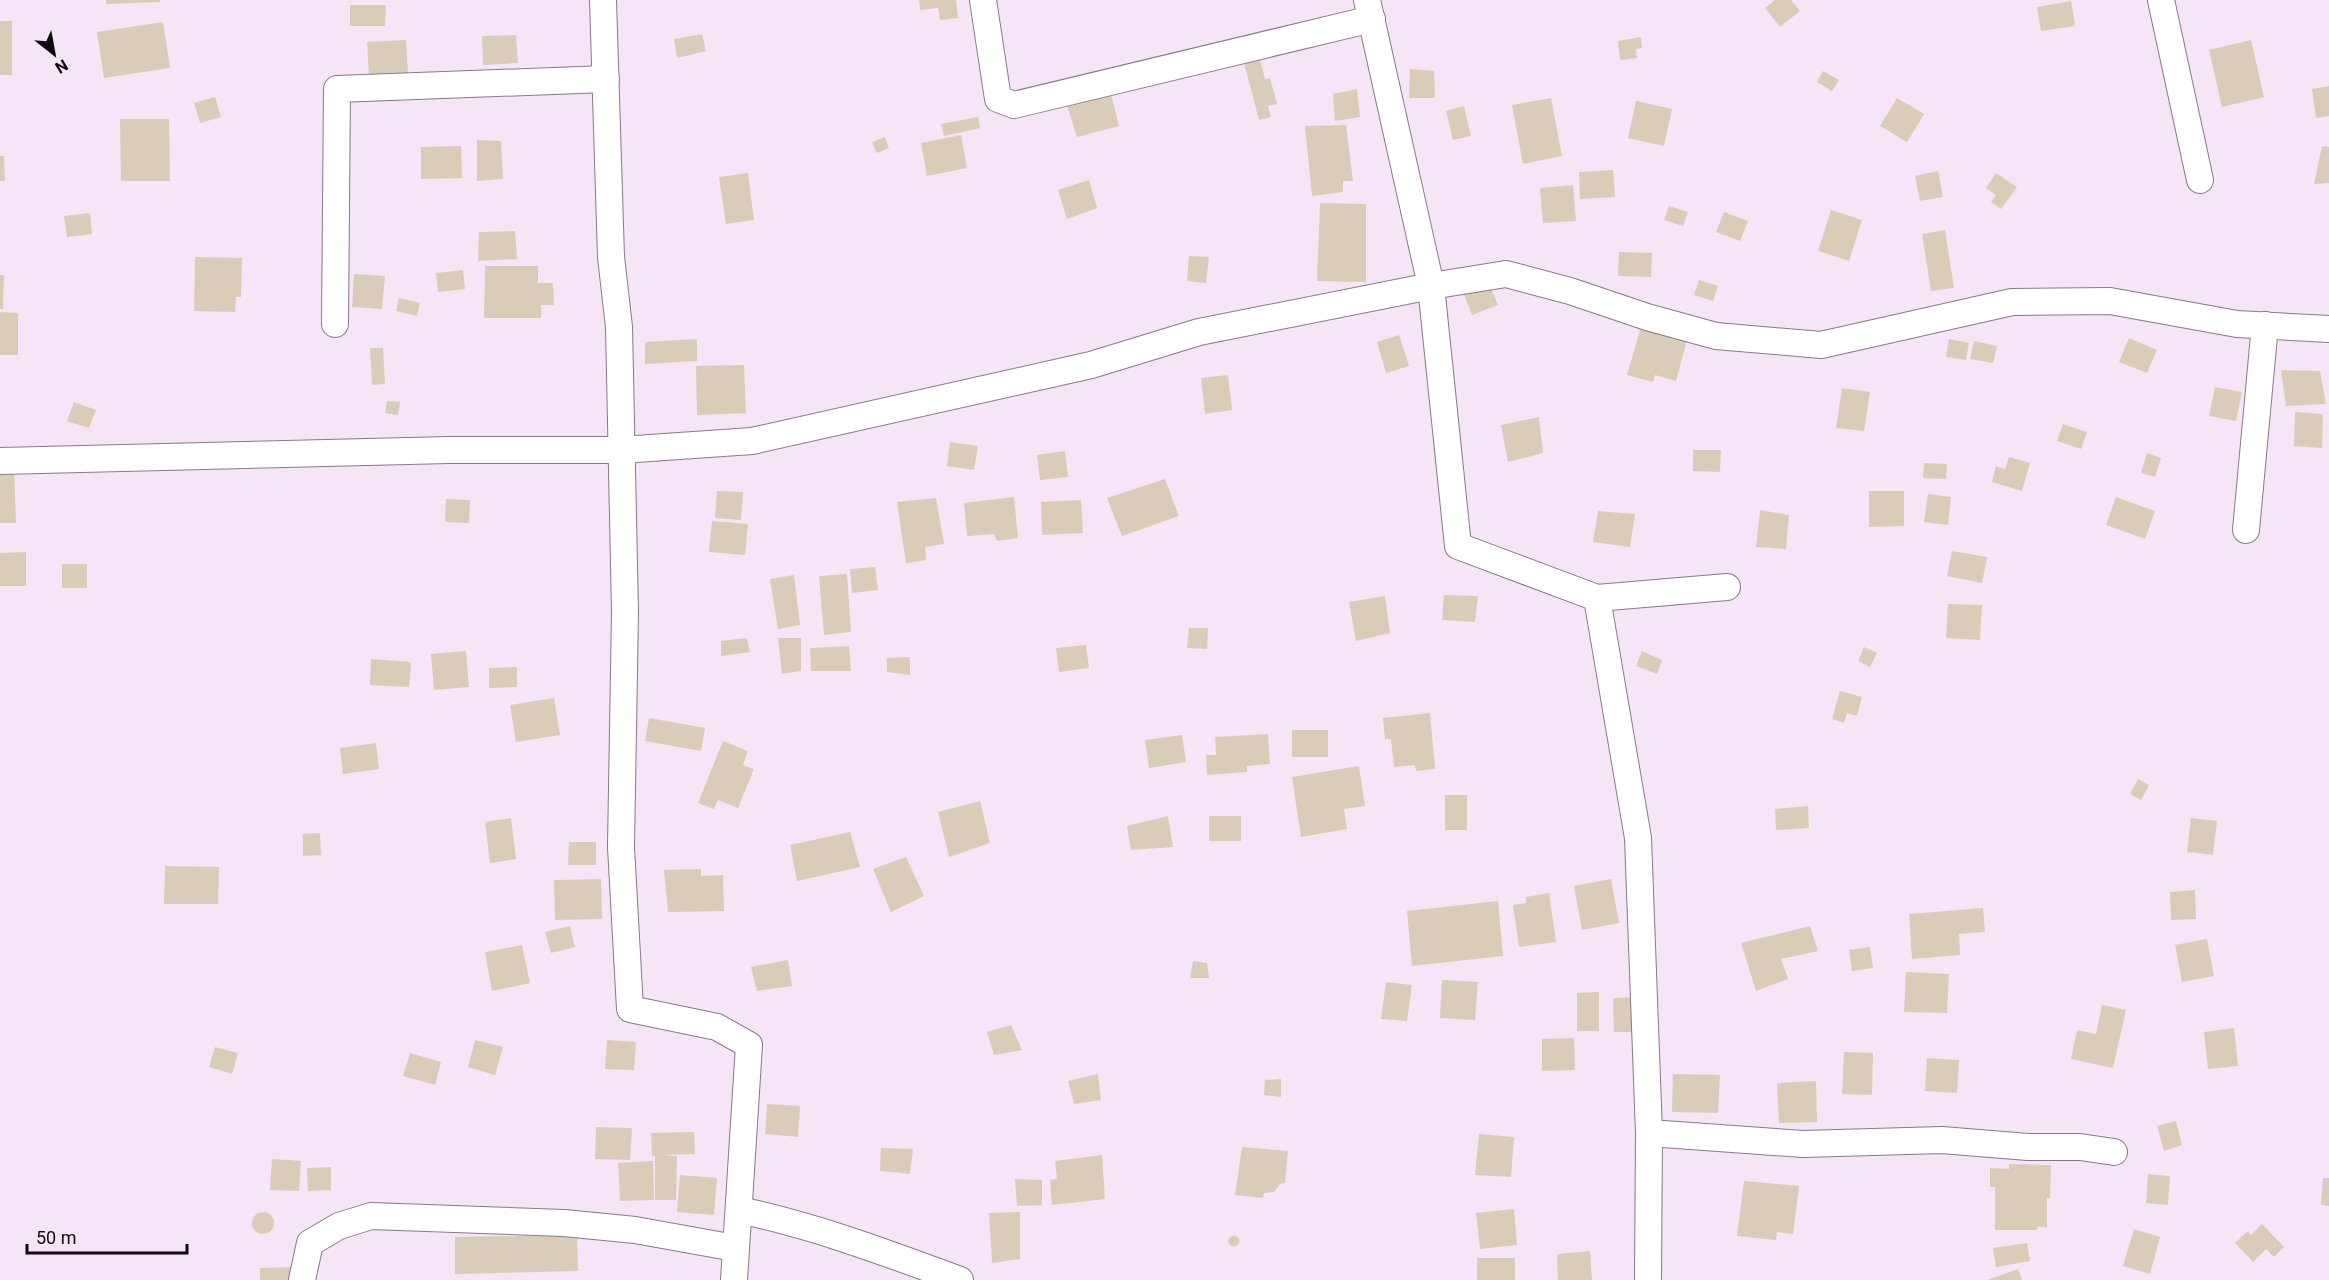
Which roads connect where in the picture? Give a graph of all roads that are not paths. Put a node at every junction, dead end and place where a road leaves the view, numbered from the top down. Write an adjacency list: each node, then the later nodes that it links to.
1 (603, 0): 5 (street)
2 (983, 0): 4 (street)
3 (2161, 0): 6 (street)
4 (1370, 10): 7 (street)
5 (606, 79): 8 (street); 11 (street)
6 (2200, 180)
7 (1431, 286): 9 (street); 11 (street); 15 (street)
8 (334, 324)
9 (2265, 326): 10 (street); 13 (street)
10 (2329, 330)
11 (621, 450): 12 (street); 18 (street)
12 (0, 462)
13 (2246, 530)
14 (1727, 587): 15 (street)
15 (1597, 598): 16 (street)
16 (1650, 1133): 17 (street); 23 (street)
17 (2114, 1152)
18 (739, 1210): 19 (street); 22 (street)
19 (735, 1248): 20 (street); 21 (street)
20 (302, 1280)
21 (734, 1280)
22 (960, 1280)
23 (1648, 1280)

